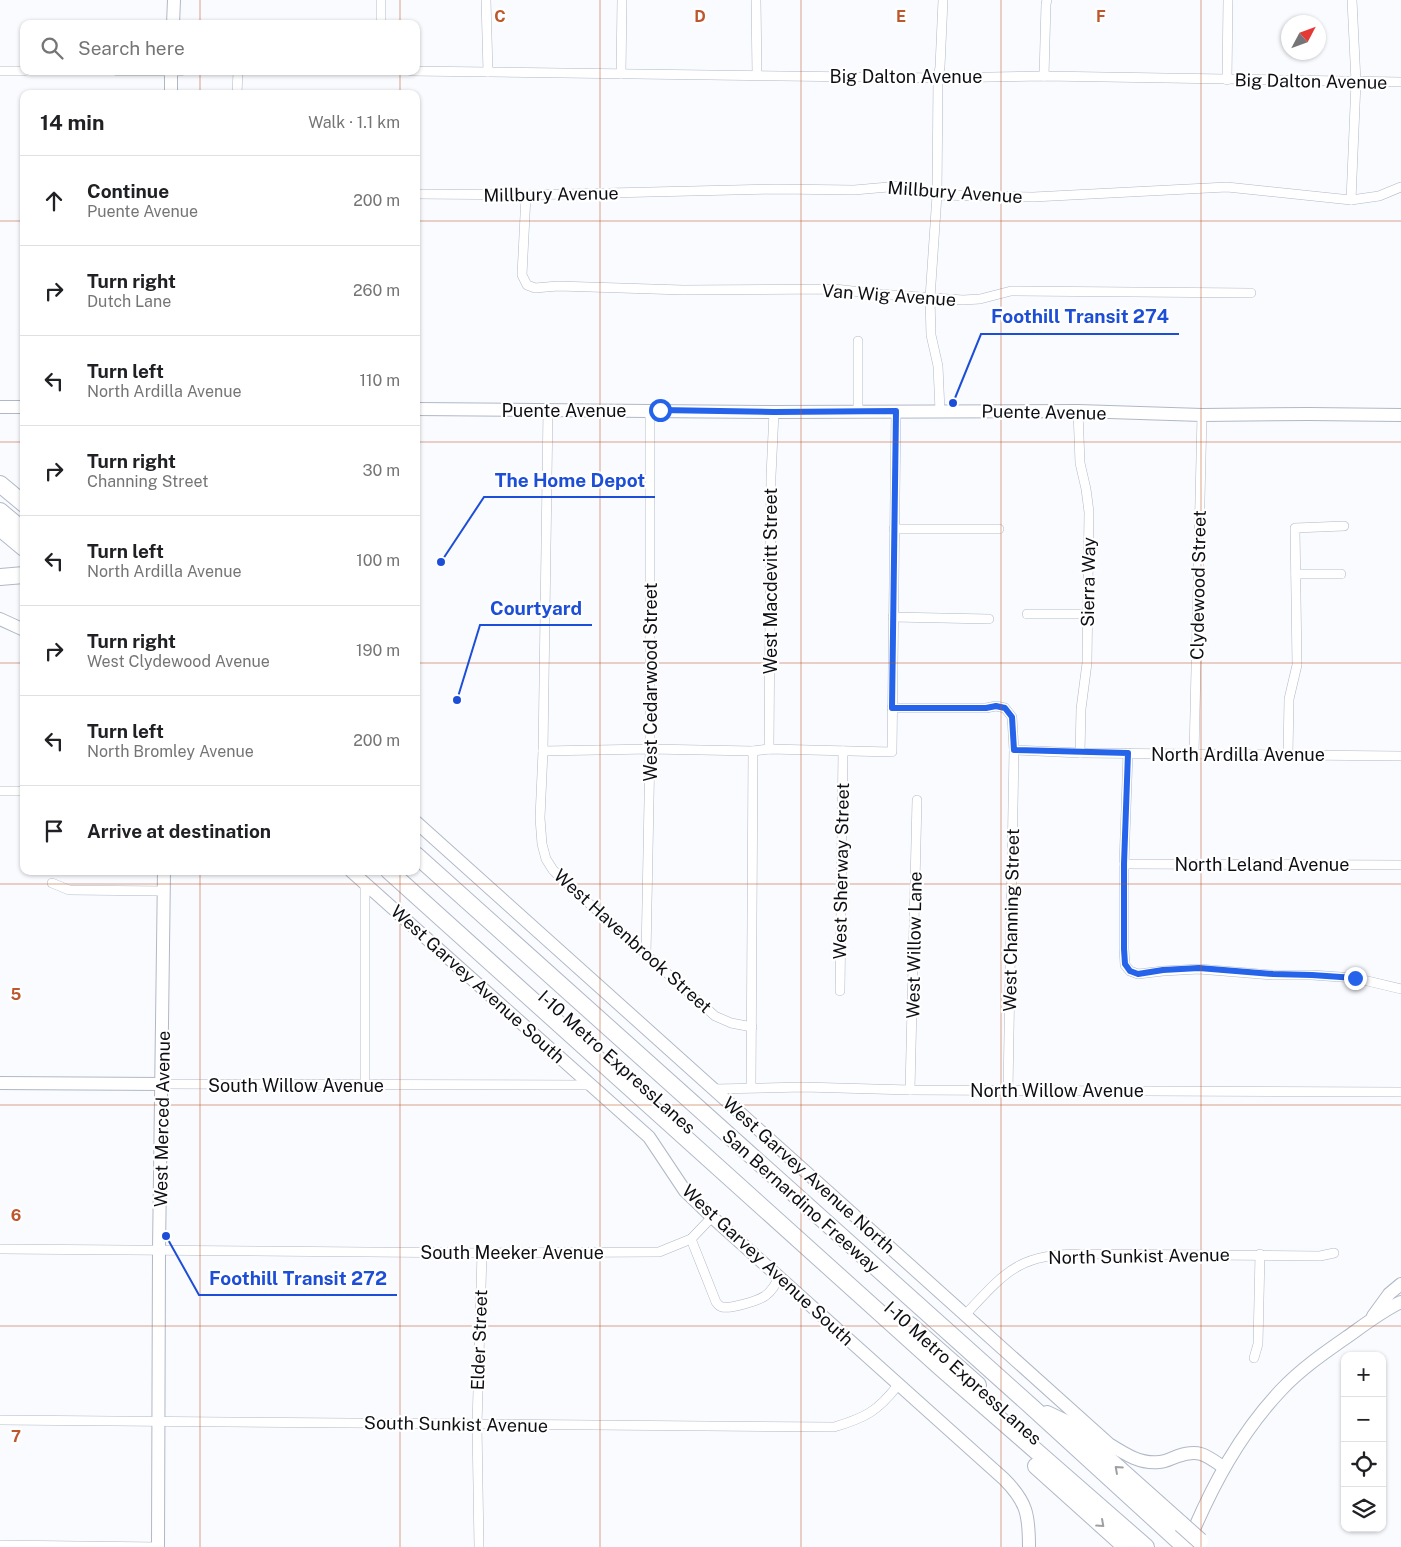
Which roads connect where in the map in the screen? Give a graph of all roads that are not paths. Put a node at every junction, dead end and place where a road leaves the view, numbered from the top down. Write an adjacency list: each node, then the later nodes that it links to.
1 (174, 0): 11 (street)
2 (382, 0): 12 (street)
3 (486, 0): 16 (street)
4 (622, 0): 17 (street)
5 (752, 0): 20 (street)
6 (756, 0): 20 (street)
7 (943, 0): 22 (street)
8 (1048, 0): 21 (street)
9 (1228, 0): 23 (street)
10 (1352, 0): 24 (street)
11 (173, 20)
12 (382, 20)
13 (0, 71): 14 (street)
14 (20, 71)
15 (420, 71): 16 (street, Big Dalton Avenue)
16 (488, 72): 17 (street, Big Dalton Avenue)
17 (621, 74): 20 (street, Big Dalton Avenue)
18 (171, 75): 26 (street)
19 (238, 75): 27 (street)
20 (754, 75): 22 (street, Big Dalton Avenue)
21 (1044, 76): 22 (street, Big Dalton Avenue); 23 (street, Big Dalton Avenue)
22 (938, 78): 31 (street)
23 (1227, 80): 24 (street, Big Dalton Avenue)
24 (1356, 82): 25 (street, Big Dalton Avenue); 32 (street)
25 (1401, 82)
26 (171, 90)
27 (237, 90)
28 (1401, 186): 32 (street, Millbury Avenue)
29 (420, 194): 30 (street, Millbury Avenue)
30 (526, 195): 31 (street, Millbury Avenue); 34 (street, Van Wig Avenue)
31 (937, 195): 32 (street, Millbury Avenue); 34 (street)
32 (1351, 200)
33 (1251, 293): 34 (street, Van Wig Avenue)
34 (930, 298): 43 (street)
35 (858, 341): 41 (street)
36 (0, 407): 37 (street)
37 (20, 407)
38 (420, 409): 39 (street, Puente Avenue)
39 (548, 410): 40 (street, Puente Avenue); 75 (street, West Havenbrook Street)
40 (650, 410): 45 (street, Puente Avenue); 72 (street, West Cedarwood Street)
41 (858, 411): 42 (street, Puente Avenue); 45 (street, Puente Avenue)
42 (896, 411): 43 (street, Puente Avenue); 58 (street)
43 (940, 411): 44 (street, Puente Avenue)
44 (1078, 411): 46 (street, Puente Avenue); 66 (street, Sierra Way)
45 (774, 412): 73 (street, West Macdevitt Street)
46 (1202, 415): 47 (street, Puente Avenue); 80 (street, Clydewood Street)
47 (1401, 415)
48 (0, 473): 50 (highway)
49 (0, 484): 52 (highway)
50 (20, 486)
51 (0, 496): 54 (highway)
52 (20, 501)
53 (0, 511): 57 (highway)
54 (20, 513)
55 (1344, 526): 61 (street)
56 (0, 528): 60 (highway)
57 (20, 528)
58 (894, 529): 59 (street); 67 (street)
59 (998, 529)
60 (20, 545)
61 (1296, 574): 62 (street); 81 (street)
62 (1341, 574)
63 (20, 576): 64 (highway)
64 (0, 577)
65 (1027, 614): 66 (street)
66 (1088, 614): 78 (street, Sierra Way)
67 (894, 617): 68 (street); 71 (street)
68 (989, 618)
69 (0, 619): 70 (street)
70 (20, 628)
71 (892, 708): 74 (street, West Channing Street); 77 (street)
72 (650, 749): 75 (street); 76 (street); 98 (street, West Cedarwood Street)
73 (769, 749): 76 (street); 77 (street)
74 (1014, 750): 78 (street, North Ardilla Avenue); 109 (street, West Channing Street)
75 (543, 751): 98 (street, West Havenbrook Street)
76 (753, 751): 101 (street)
77 (843, 751): 100 (street, West Sherway Street)
78 (1080, 752): 79 (street, North Ardilla Avenue)
79 (1128, 753): 80 (street, North Ardilla Avenue); 88 (street)
80 (1194, 754): 81 (street, North Ardilla Avenue)
81 (1288, 754): 82 (street, North Ardilla Avenue)
82 (1401, 756)
83 (0, 791): 84 (street)
84 (18, 791)
85 (917, 800): 108 (street, West Willow Lane)
86 (420, 826): 107 (street, West Garvey Avenue North)
87 (420, 859): 126 (highway, San Bernardino Freeway)
88 (1124, 864): 89 (street, North Leland Avenue); 99 (street)
89 (1401, 865)
90 (420, 871): 131 (highway, I-10 Metro ExpressLanes)
91 (164, 875): 97 (street, West Merced Avenue)
92 (356, 875): 96 (street, West Garvey Avenue South)
93 (393, 875): 124 (highway, San Bernardino Freeway)
94 (408, 875): 132 (highway, I-10 Metro ExpressLanes)
95 (52, 883): 97 (street)
96 (365, 883): 104 (street); 105 (street, West Garvey Avenue South)
97 (164, 891): 103 (street, West Merced Avenue)
98 (646, 954): 101 (street, West Havenbrook Street)
99 (1401, 989)
100 (840, 991)
101 (752, 1027): 106 (street)
102 (0, 1083): 103 (street, South Willow Avenue)
103 (163, 1084): 104 (street, South Willow Avenue); 114 (street, West Merced Avenue)
104 (365, 1085): 105 (street, South Willow Avenue)
105 (592, 1085): 111 (street, West Garvey Avenue South)
106 (751, 1087): 107 (street, North Willow Avenue); 108 (street, North Willow Avenue)
107 (714, 1089): 121 (street, West Garvey Avenue North)
108 (910, 1090): 109 (street, North Willow Avenue)
109 (1008, 1090): 110 (street, North Willow Avenue)
110 (1401, 1092)
111 (712, 1217): 112 (street, South Meeker Avenue); 118 (street, West Garvey Avenue South)
112 (691, 1239): 115 (street, South Meeker Avenue); 118 (street)
113 (0, 1249): 114 (street, South Meeker Avenue)
114 (159, 1251): 115 (street, South Meeker Avenue); 128 (street, West Merced Avenue)
115 (482, 1253): 129 (street, Elder Street)
116 (1334, 1253): 117 (street, North Sunkist Avenue)
117 (1260, 1254): 121 (street, North Sunkist Avenue); 123 (street)
118 (779, 1277): 125 (street, West Garvey Avenue South)
119 (1401, 1284): 122 (street)
120 (1401, 1302): 122 (street)
121 (965, 1315): 130 (street, West Garvey Avenue North)
122 (1369, 1322): 130 (street)
123 (1254, 1358)
124 (941, 1368): 132 (highway, San Bernardino Freeway); 138 (highway, one-way to 138)
125 (898, 1385): 129 (street, South Sunkist Avenue); 137 (street, West Garvey Avenue South)
126 (1033, 1408): 131 (highway, San Bernardino Freeway); 133 (highway, one-way to 126)
127 (0, 1420): 128 (street, South Sunkist Avenue)
128 (159, 1421): 129 (street, South Sunkist Avenue); 135 (street, West Merced Avenue)
129 (477, 1425): 136 (street, Elder Street)
130 (1223, 1467): 133 (street)
131 (1132, 1499): 133 (highway, San Bernardino Freeway)
132 (1114, 1519): 139 (highway, San Bernardino Freeway)
133 (1189, 1541)
134 (0, 1545): 135 (street)
135 (158, 1547)
136 (479, 1547)
137 (1029, 1547)
138 (1126, 1547)
139 (1146, 1547)

